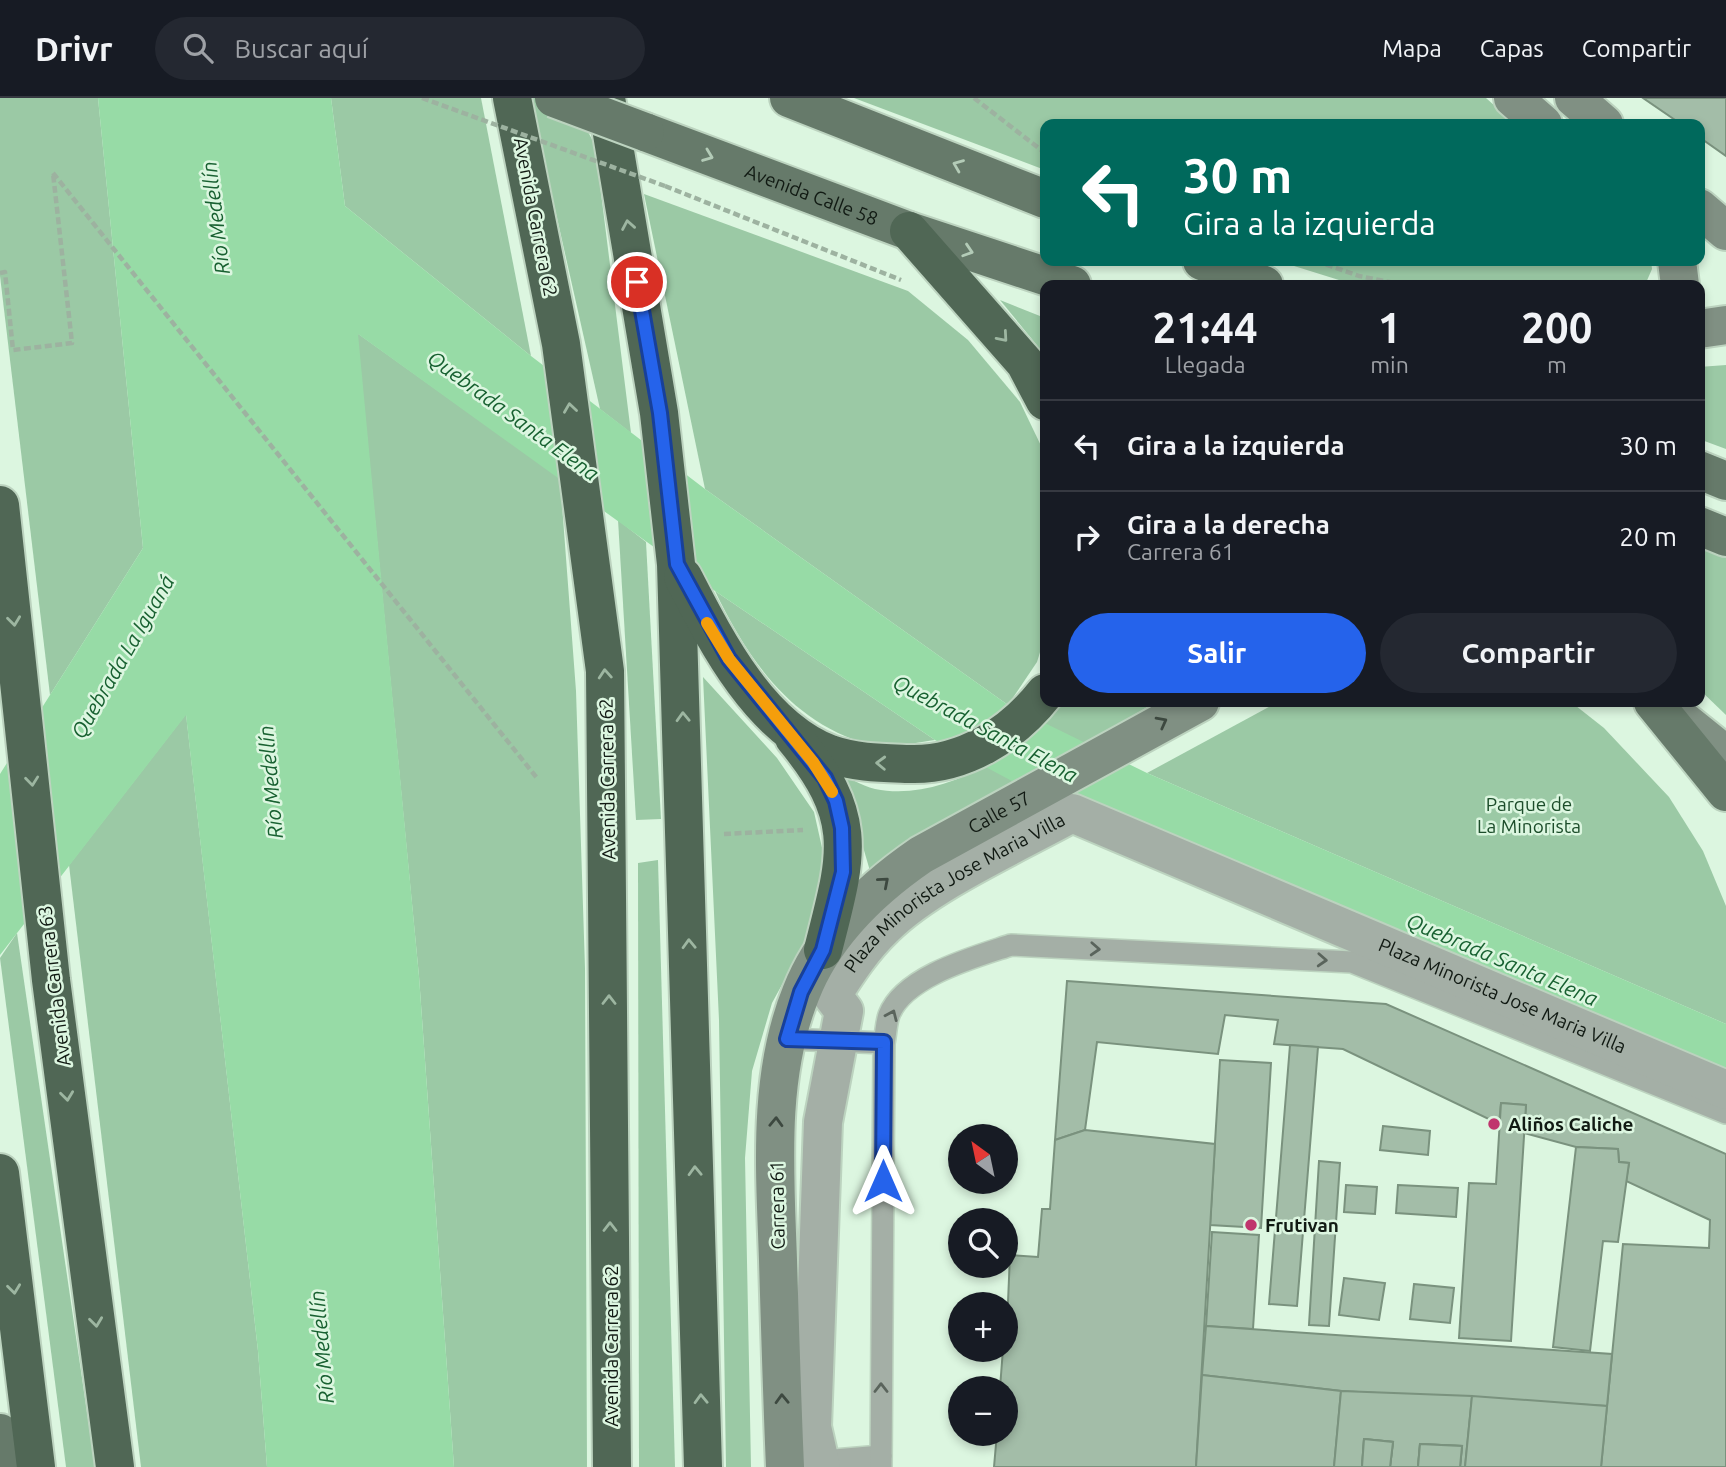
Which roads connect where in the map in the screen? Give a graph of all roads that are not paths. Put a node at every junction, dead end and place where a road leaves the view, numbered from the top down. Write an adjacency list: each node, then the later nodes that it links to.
1 (512, 98): 47 (highway, Avenida Carrera 62, one-way to 1)
2 (554, 98): 10 (main road, Avenida Calle 58, bridge)
3 (588, 98): 10 (highway)
4 (606, 98): 10 (highway)
5 (789, 98): 11 (main road, one-way to 5)
6 (1513, 98): 8 (street)
7 (1574, 98): 9 (street)
8 (1537, 119)
9 (1598, 119)
10 (630, 141): 13 (main road, Avenida Calle 58, one-way to 13); 26 (highway, one-way to 10)
11 (1040, 197)
12 (1705, 213): 14 (street)
13 (909, 231): 16 (main road, Avenida Calle 58, one-way to 16); 20 (highway, one-way to 20)
14 (1726, 231)
15 (1215, 266): 17 (main road)
16 (1057, 280)
17 (1251, 280)
18 (1726, 325): 19 (street)
19 (1705, 328)
20 (1040, 392)
21 (1705, 472): 22 (main road)
22 (1726, 481)
23 (0, 505): 46 (highway, Avenida Carrera 63, one-way to 46)
24 (1705, 528): 25 (main road)
25 (1726, 537)
26 (677, 564): 31 (highway); 48 (highway, one-way to 26)
27 (1039, 700): 31 (highway, one-way to 31)
28 (1191, 707): 34 (street, Calle 57, one-way to 28)
29 (1657, 707): 33 (main road)
30 (1667, 707): 32 (street)
31 (778, 719): 34 (highway)
32 (1726, 755)
33 (1726, 792)
34 (823, 950): 35 (street, Carrera 61)
35 (787, 1039): 36 (lane); 43 (street, Carrera 61, one-way to 35)
36 (839, 1041): 37 (lane); 38 (street, Plaza Minorista Jose Maria Villa); 43 (street, Plaza Minorista Jose Maria Villa)
37 (884, 1042): 39 (lane, one-way to 39); 42 (lane, one-way to 37)
38 (1726, 1090)
39 (1726, 1113)
40 (0, 1173): 45 (highway, one-way to 45)
41 (0, 1433): 44 (main road)
42 (881, 1462): 43 (lane)
43 (803, 1465)
44 (12, 1467)
45 (36, 1467)
46 (115, 1467)
47 (612, 1467)
48 (703, 1467)

